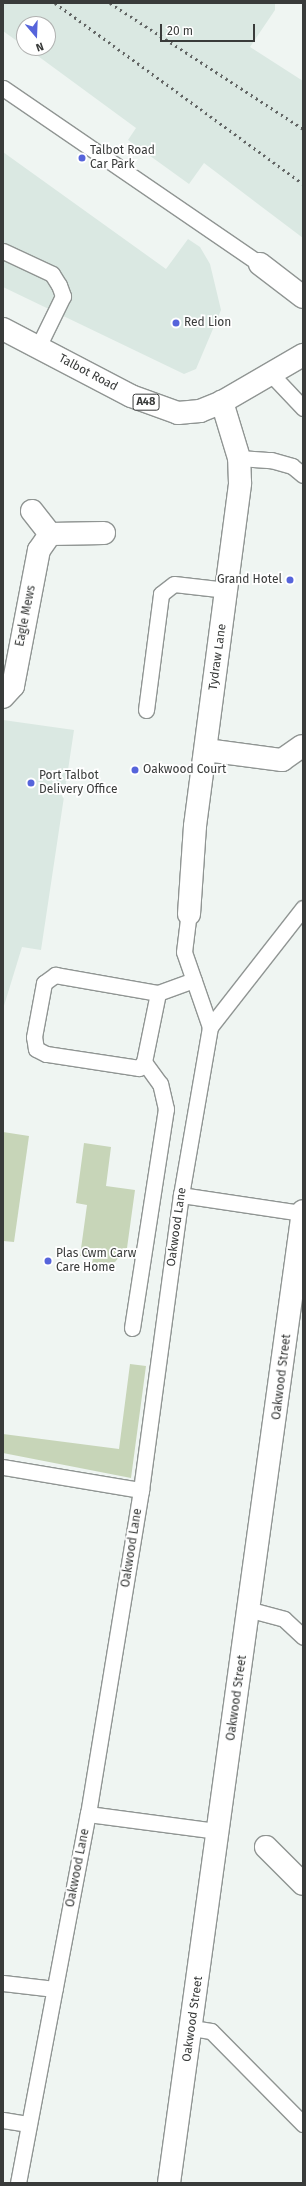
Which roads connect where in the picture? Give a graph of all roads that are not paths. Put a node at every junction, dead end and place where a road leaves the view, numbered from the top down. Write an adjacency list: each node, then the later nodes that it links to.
1 (3, 88): 3 (lane)
2 (3, 251): 6 (lane)
3 (260, 264): 4 (street)
4 (303, 297)
5 (3, 330): 6 (street, Talbot Road / A48)
6 (38, 347): 9 (street, Talbot Road / A48)
7 (303, 354): 8 (street, Talbot Road / A48)
8 (271, 374): 9 (street, Talbot Road / A48); 10 (lane)
9 (222, 402): 11 (street, Tydraw Lane)
10 (303, 408)
11 (240, 458): 12 (lane); 16 (street, Tydraw Lane)
12 (303, 475)
13 (32, 511): 15 (street)
14 (104, 533): 15 (street)
15 (50, 534): 17 (street, Eagle Mews)
16 (227, 590): 18 (lane); 20 (street, Tydraw Lane)
17 (3, 697)
18 (146, 710)
19 (302, 746): 20 (street)
20 (206, 750): 22 (street, Tydraw Lane)
21 (303, 908): 25 (lane)
22 (189, 914): 23 (lane, Oakwood Lane)
23 (194, 980): 24 (lane); 25 (lane, Oakwood Lane)
24 (158, 993): 26 (lane); 26 (lane)
25 (210, 1027): 27 (lane, Oakwood Lane)
26 (144, 1062): 29 (lane)
27 (181, 1194): 28 (lane); 31 (lane, Oakwood Lane)
28 (302, 1212): 32 (street, Oakwood Street)
29 (132, 1328)
30 (3, 1467): 31 (lane)
31 (141, 1490): 34 (lane, Oakwood Lane)
32 (251, 1610): 33 (lane); 35 (street, Oakwood Street)
33 (303, 1637)
34 (88, 1814): 35 (lane); 39 (lane, Oakwood Lane)
35 (218, 1831): 40 (street, Oakwood Street)
36 (266, 1847): 37 (street)
37 (303, 1884)
38 (3, 1983): 39 (lane)
39 (55, 1989): 42 (lane, Oakwood Lane)
40 (192, 2028): 43 (lane); 45 (street, Oakwood Street)
41 (3, 2120): 42 (lane)
42 (29, 2124): 44 (lane, Oakwood Lane)
43 (303, 2124)
44 (18, 2183)
45 (169, 2183)

